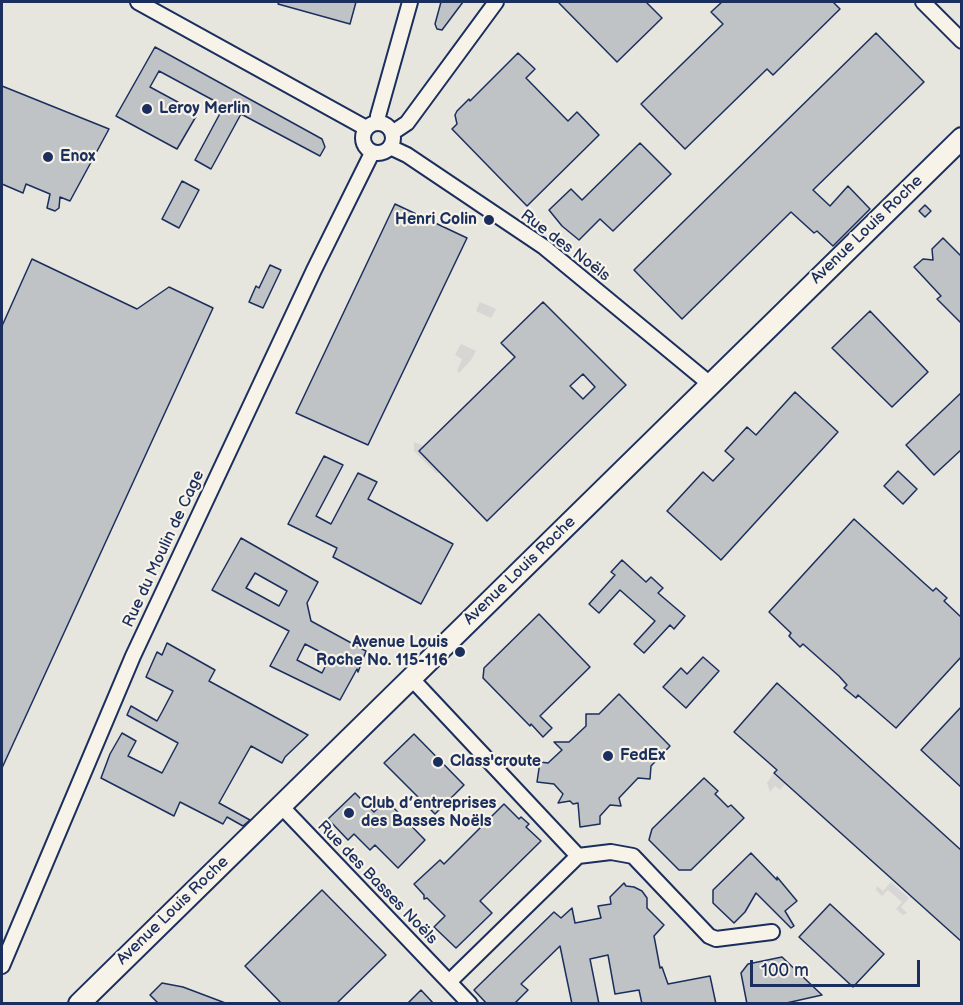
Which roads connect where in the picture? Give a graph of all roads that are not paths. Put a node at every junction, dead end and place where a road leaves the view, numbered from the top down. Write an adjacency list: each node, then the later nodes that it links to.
1 (138, 2): 6 (street)
2 (410, 2): 6 (street)
3 (496, 2): 7 (street)
4 (923, 2): 5 (street)
5 (962, 40)
6 (373, 126): 7 (street); 10 (street)
7 (392, 133): 9 (street)
8 (962, 138): 11 (main road, Avenue Louis Roche)
9 (390, 147): 10 (street); 11 (street, Rue des Noëls)
10 (372, 153): 16 (street, Rue du Moulin de Cage)
11 (710, 384): 12 (main road, Avenue Louis Roche)
12 (411, 678): 13 (main road, Avenue Louis Roche); 14 (street)
13 (281, 806): 17 (street, Rue des Basses Noëls); 18 (main road, Avenue Louis Roche)
14 (578, 856): 15 (street); 17 (street)
15 (772, 932)
16 (2, 966)
17 (449, 982): 19 (street, Rue des Basses Noëls)
18 (79, 1004)
19 (470, 1004)

